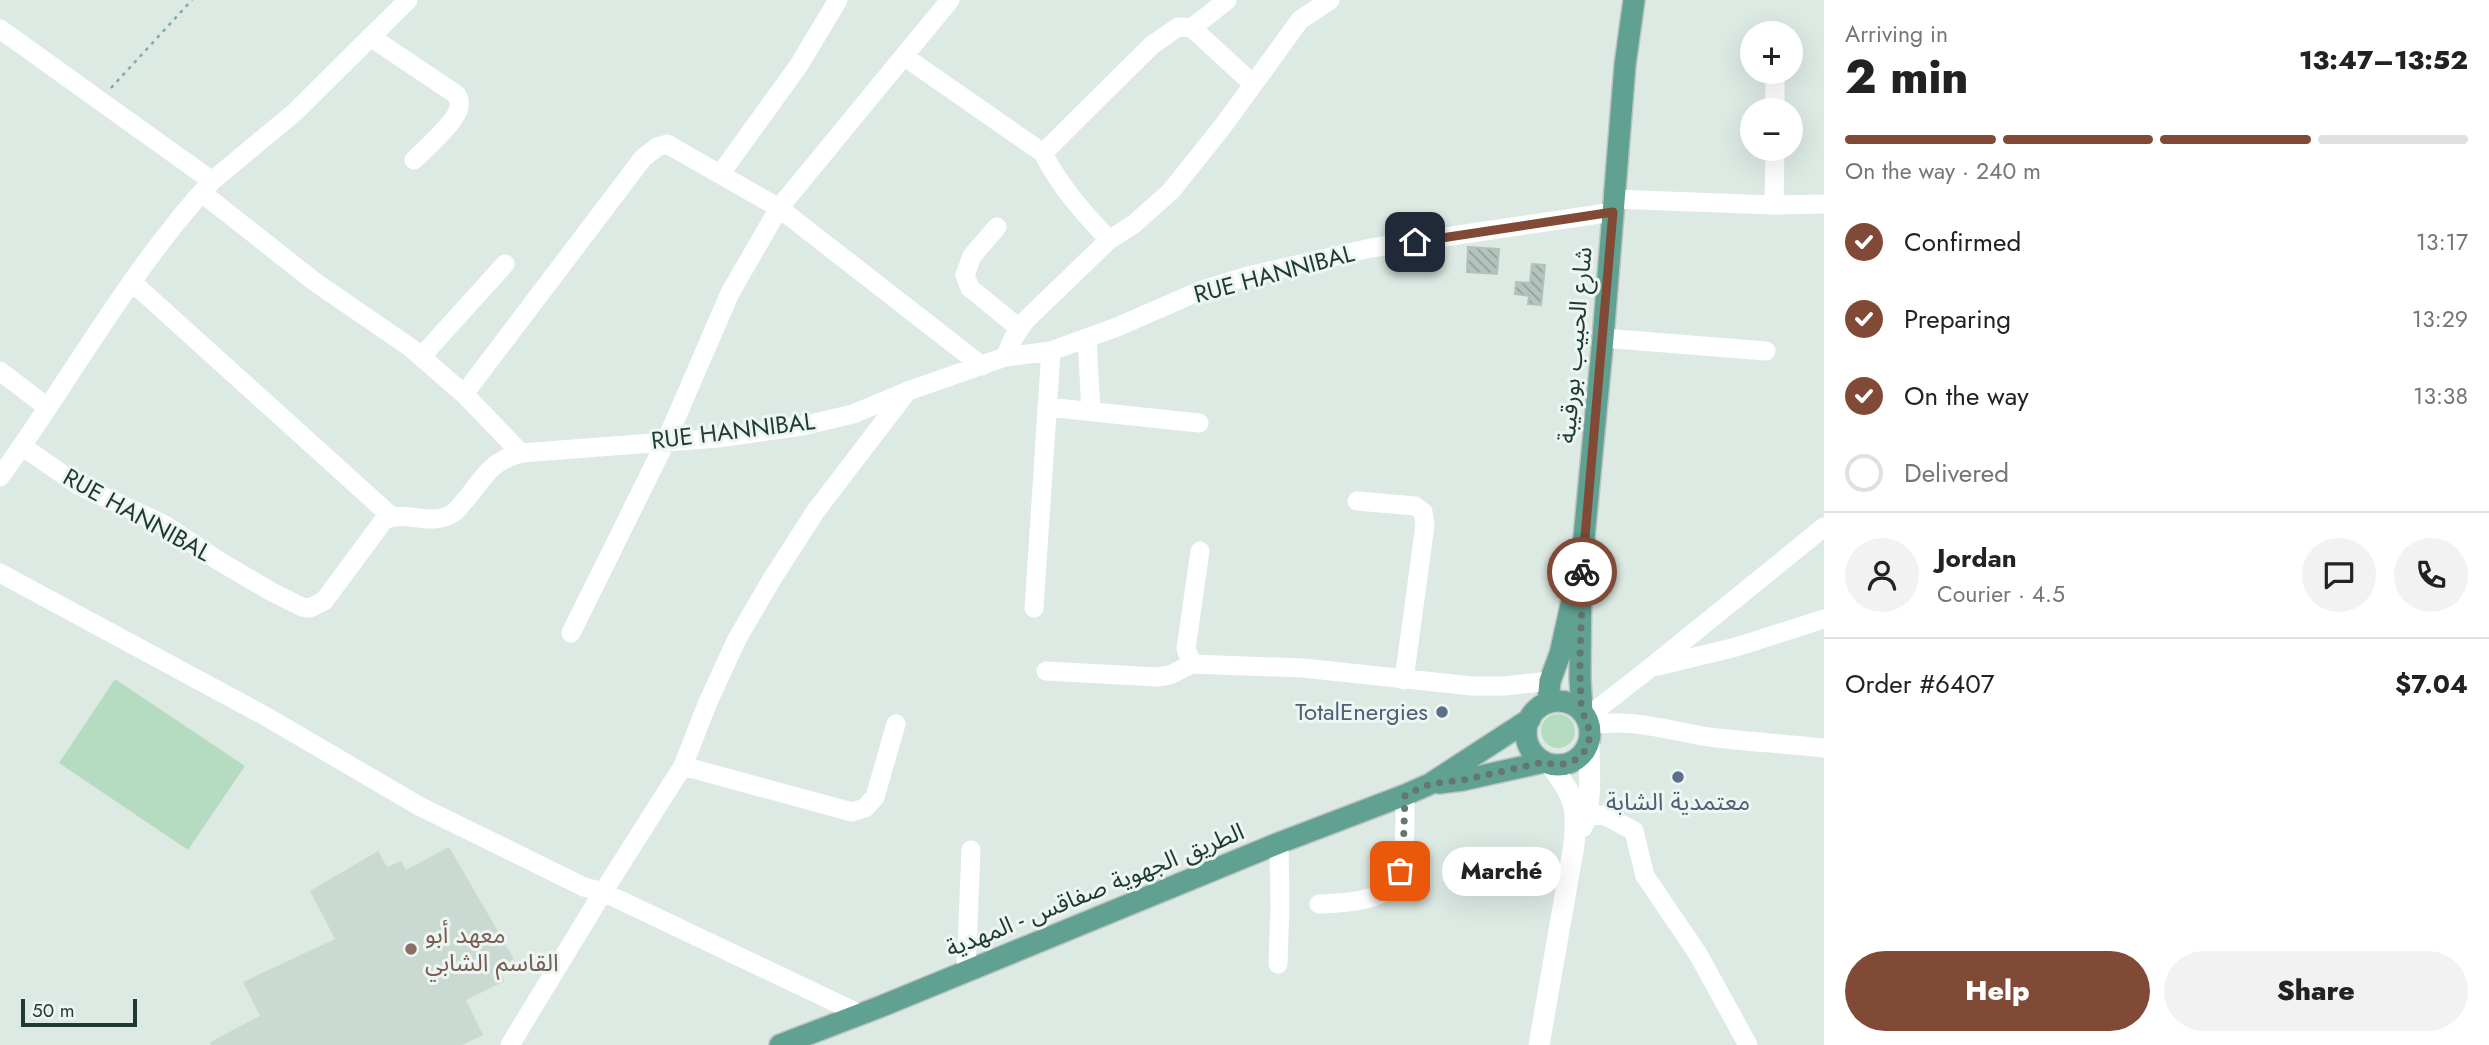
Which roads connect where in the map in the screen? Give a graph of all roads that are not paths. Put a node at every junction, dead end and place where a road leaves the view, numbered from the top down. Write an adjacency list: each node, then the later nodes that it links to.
1 (408, 0): 9 (street)
2 (838, 0): 15 (street)
3 (950, 0): 10 (street)
4 (1227, 0): 7 (street)
5 (1330, 0): 11 (street)
6 (1634, 0): 18 (main road, شارع الحبيب بورقيبة)
7 (1192, 28): 11 (street); 12 (street)
8 (0, 29): 16 (street)
9 (372, 37): 13 (street); 16 (street)
10 (905, 57): 12 (street); 20 (street)
11 (1254, 84): 22 (street)
12 (1043, 153): 22 (street)
13 (414, 160)
14 (1774, 161): 19 (street)
15 (721, 173): 20 (street); 35 (street)
16 (207, 187): 24 (street); 30 (street)
17 (1824, 204): 19 (street, RUE HANNIBAL)
18 (1613, 205): 19 (street, RUE HANNIBAL); 26 (street, RUE HANNIBAL); 27 (main road, شارع الحبيب بورقيبة)
19 (1774, 205)
20 (779, 208): 32 (street); 40 (street)
21 (998, 227): 25 (street)
22 (1109, 240): 25 (street)
23 (505, 264): 30 (street)
24 (132, 282): 36 (street); 45 (street)
25 (1019, 328): 31 (street)
26 (1087, 338): 28 (street, RUE HANNIBAL); 38 (street)
27 (1603, 338): 29 (street); 48 (main road, شارع الحبيب بورقيبة)
28 (1051, 351): 31 (street, RUE HANNIBAL); 37 (street)
29 (1766, 351)
30 (421, 357): 35 (street)
31 (1005, 357): 32 (street, RUE HANNIBAL)
32 (982, 366): 34 (street, RUE HANNIBAL)
33 (0, 371): 36 (street)
34 (908, 391): 40 (street, RUE HANNIBAL); 64 (street)
35 (464, 394): 42 (street)
36 (47, 407): 41 (street)
37 (1047, 407): 38 (street); 50 (street)
38 (1091, 411): 39 (street)
39 (1199, 423)
40 (666, 440): 42 (street, RUE HANNIBAL); 52 (street)
41 (22, 446): 43 (street); 45 (street, RUE HANNIBAL)
42 (521, 453): 45 (street, RUE HANNIBAL)
43 (0, 477)
44 (1357, 501): 56 (street)
45 (391, 516)
46 (1824, 527): 54 (street)
47 (1200, 551): 53 (street)
48 (1581, 569): 57 (main road, شارع الحبيب بورقيبة); 61 (main road, شارع الحبيب بورقيبة)
49 (0, 573): 70 (street)
50 (1034, 608)
51 (1824, 619): 54 (street)
52 (571, 632)
53 (1192, 664): 55 (street); 56 (street)
54 (1650, 668): 61 (street)
55 (1046, 671)
56 (1404, 680): 57 (street)
57 (1550, 681): 58 (main road, شارع الحبيب بورقيبة)
58 (1548, 703): 59 (main road); 61 (main road)
59 (1530, 719): 63 (main road); 65 (main road, الطريق الجهوية صفاقس - المهدية)
60 (896, 724): 64 (street)
61 (1586, 724): 62 (street); 63 (main road); 67 (street)
62 (1824, 748)
63 (1547, 763): 65 (main road, الطريق الجهوية صفاقس - المهدية); 67 (street)
64 (683, 766): 70 (street)
65 (1430, 784): 66 (main road, الطريق الجهوية صفاقس - المهدية)
66 (1405, 795): 68 (main road, الطريق الجهوية صفاقس - المهدية); 71 (street)
67 (1582, 815): 77 (street); 78 (street)
68 (1279, 843): 72 (street); 73 (main road, الطريق الجهوية صفاقس - المهدية)
69 (971, 850): 73 (street)
70 (603, 892): 74 (street); 75 (street)
71 (1319, 904)
72 (1278, 964)
73 (966, 971): 74 (main road, الطريق الجهوية صفاقس - المهدية)
74 (860, 1014): 76 (main road, الطريق الجهوية صفاقس - المهدية)
75 (510, 1045)
76 (780, 1045)
77 (1539, 1045)
78 (1748, 1045)

